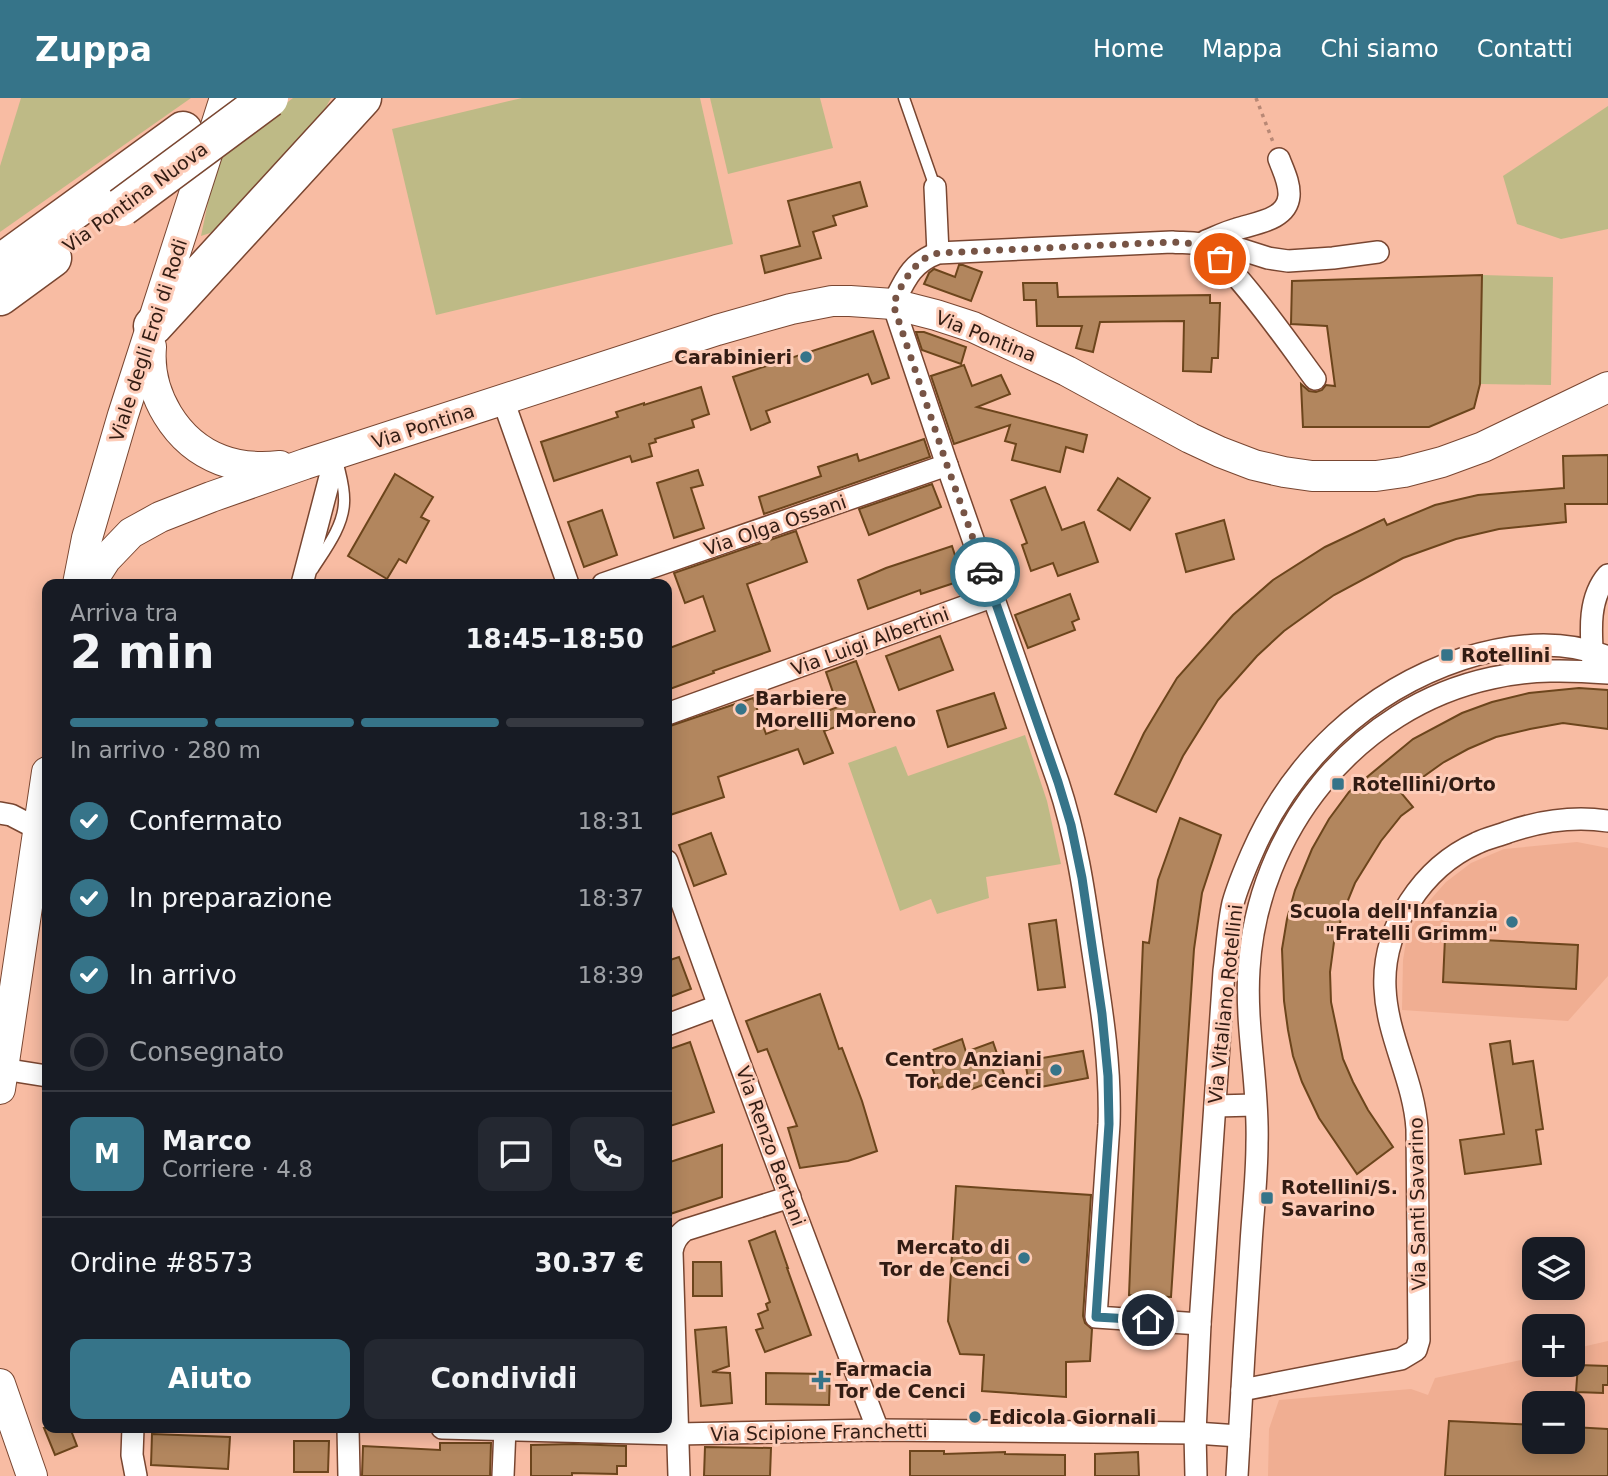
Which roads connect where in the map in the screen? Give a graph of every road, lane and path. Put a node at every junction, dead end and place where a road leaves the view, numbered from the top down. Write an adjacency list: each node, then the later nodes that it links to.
1 (226, 98): 11 (highway, Via Pontina Nuova); 14 (street, Viale degli Eroi di Rodi)
2 (269, 98): 12 (highway, Via Pontina Nuova, bridge)
3 (362, 98): 14 (highway)
4 (904, 98): 7 (lane)
5 (1256, 98): 6 (path)
6 (1279, 159): 8 (street)
7 (935, 187): 10 (street)
8 (1199, 244): 9 (street); 10 (street); 15 (street)
9 (1378, 252)
10 (938, 253): 13 (street)
11 (5, 260)
12 (0, 296)
13 (893, 304): 16 (street, Via Pontina); 17 (street, Via Pontina); 20 (street)
14 (153, 326): 19 (street, Via Pontina); 22 (street, Viale degli Eroi di Rodi)
15 (1315, 379)
16 (1608, 387)
17 (503, 400): 18 (street, Via Pontina); 25 (street)
18 (336, 454): 19 (street, Via Pontina); 24 (street)
19 (305, 464): 23 (street, Via Pontina)
20 (947, 465): 26 (street, Via Olga Ossani); 27 (street)
21 (1608, 575): 28 (street)
22 (79, 579)
23 (94, 579)
24 (303, 579)
25 (566, 579)
26 (617, 579)
27 (994, 596): 29 (street, Via Luigi Albertini); 42 (street)
28 (1600, 663): 39 (street, Via Vitaliano Rotellini); 40 (street, Via Vitaliano Rotellini)
29 (672, 712)
30 (42, 804): 33 (street)
31 (0, 813): 33 (street)
32 (1608, 821): 44 (street, Via Santi Savarino)
33 (38, 829): 38 (street)
34 (672, 875): 35 (street, Via Renzo Bertani)
35 (718, 1006): 36 (street); 41 (street, Via Renzo Bertani)
36 (672, 1023)
37 (42, 1076): 38 (street)
38 (2, 1079)
39 (1255, 1105): 40 (street); 44 (street, Via Vitaliano Rotellini)
40 (1215, 1106): 42 (street, Via Vitaliano Rotellini)
41 (790, 1197): 45 (street, Via Renzo Bertani); 51 (street)
42 (1200, 1324): 50 (street, Via Vitaliano Rotellini)
43 (0, 1384): 53 (street)
44 (1242, 1390): 52 (street, Via Vitaliano Rotellini)
45 (878, 1430): 50 (street, Via Scipione Franchetti); 51 (street, Via Scipione Franchetti)
46 (133, 1433): 54 (street)
47 (348, 1433): 55 (street)
48 (505, 1433): 56 (street)
49 (643, 1433): 51 (street, Via Scipione Franchetti)
50 (1195, 1433): 52 (street, Via Scipione Franchetti); 58 (street, Via Vitaliano Rotellini)
51 (678, 1434): 57 (street)
52 (1239, 1436): 59 (street, Via Vitaliano Rotellini)
53 (32, 1476)
54 (136, 1476)
55 (349, 1476)
56 (503, 1476)
57 (679, 1476)
58 (1196, 1476)
59 (1237, 1476)

